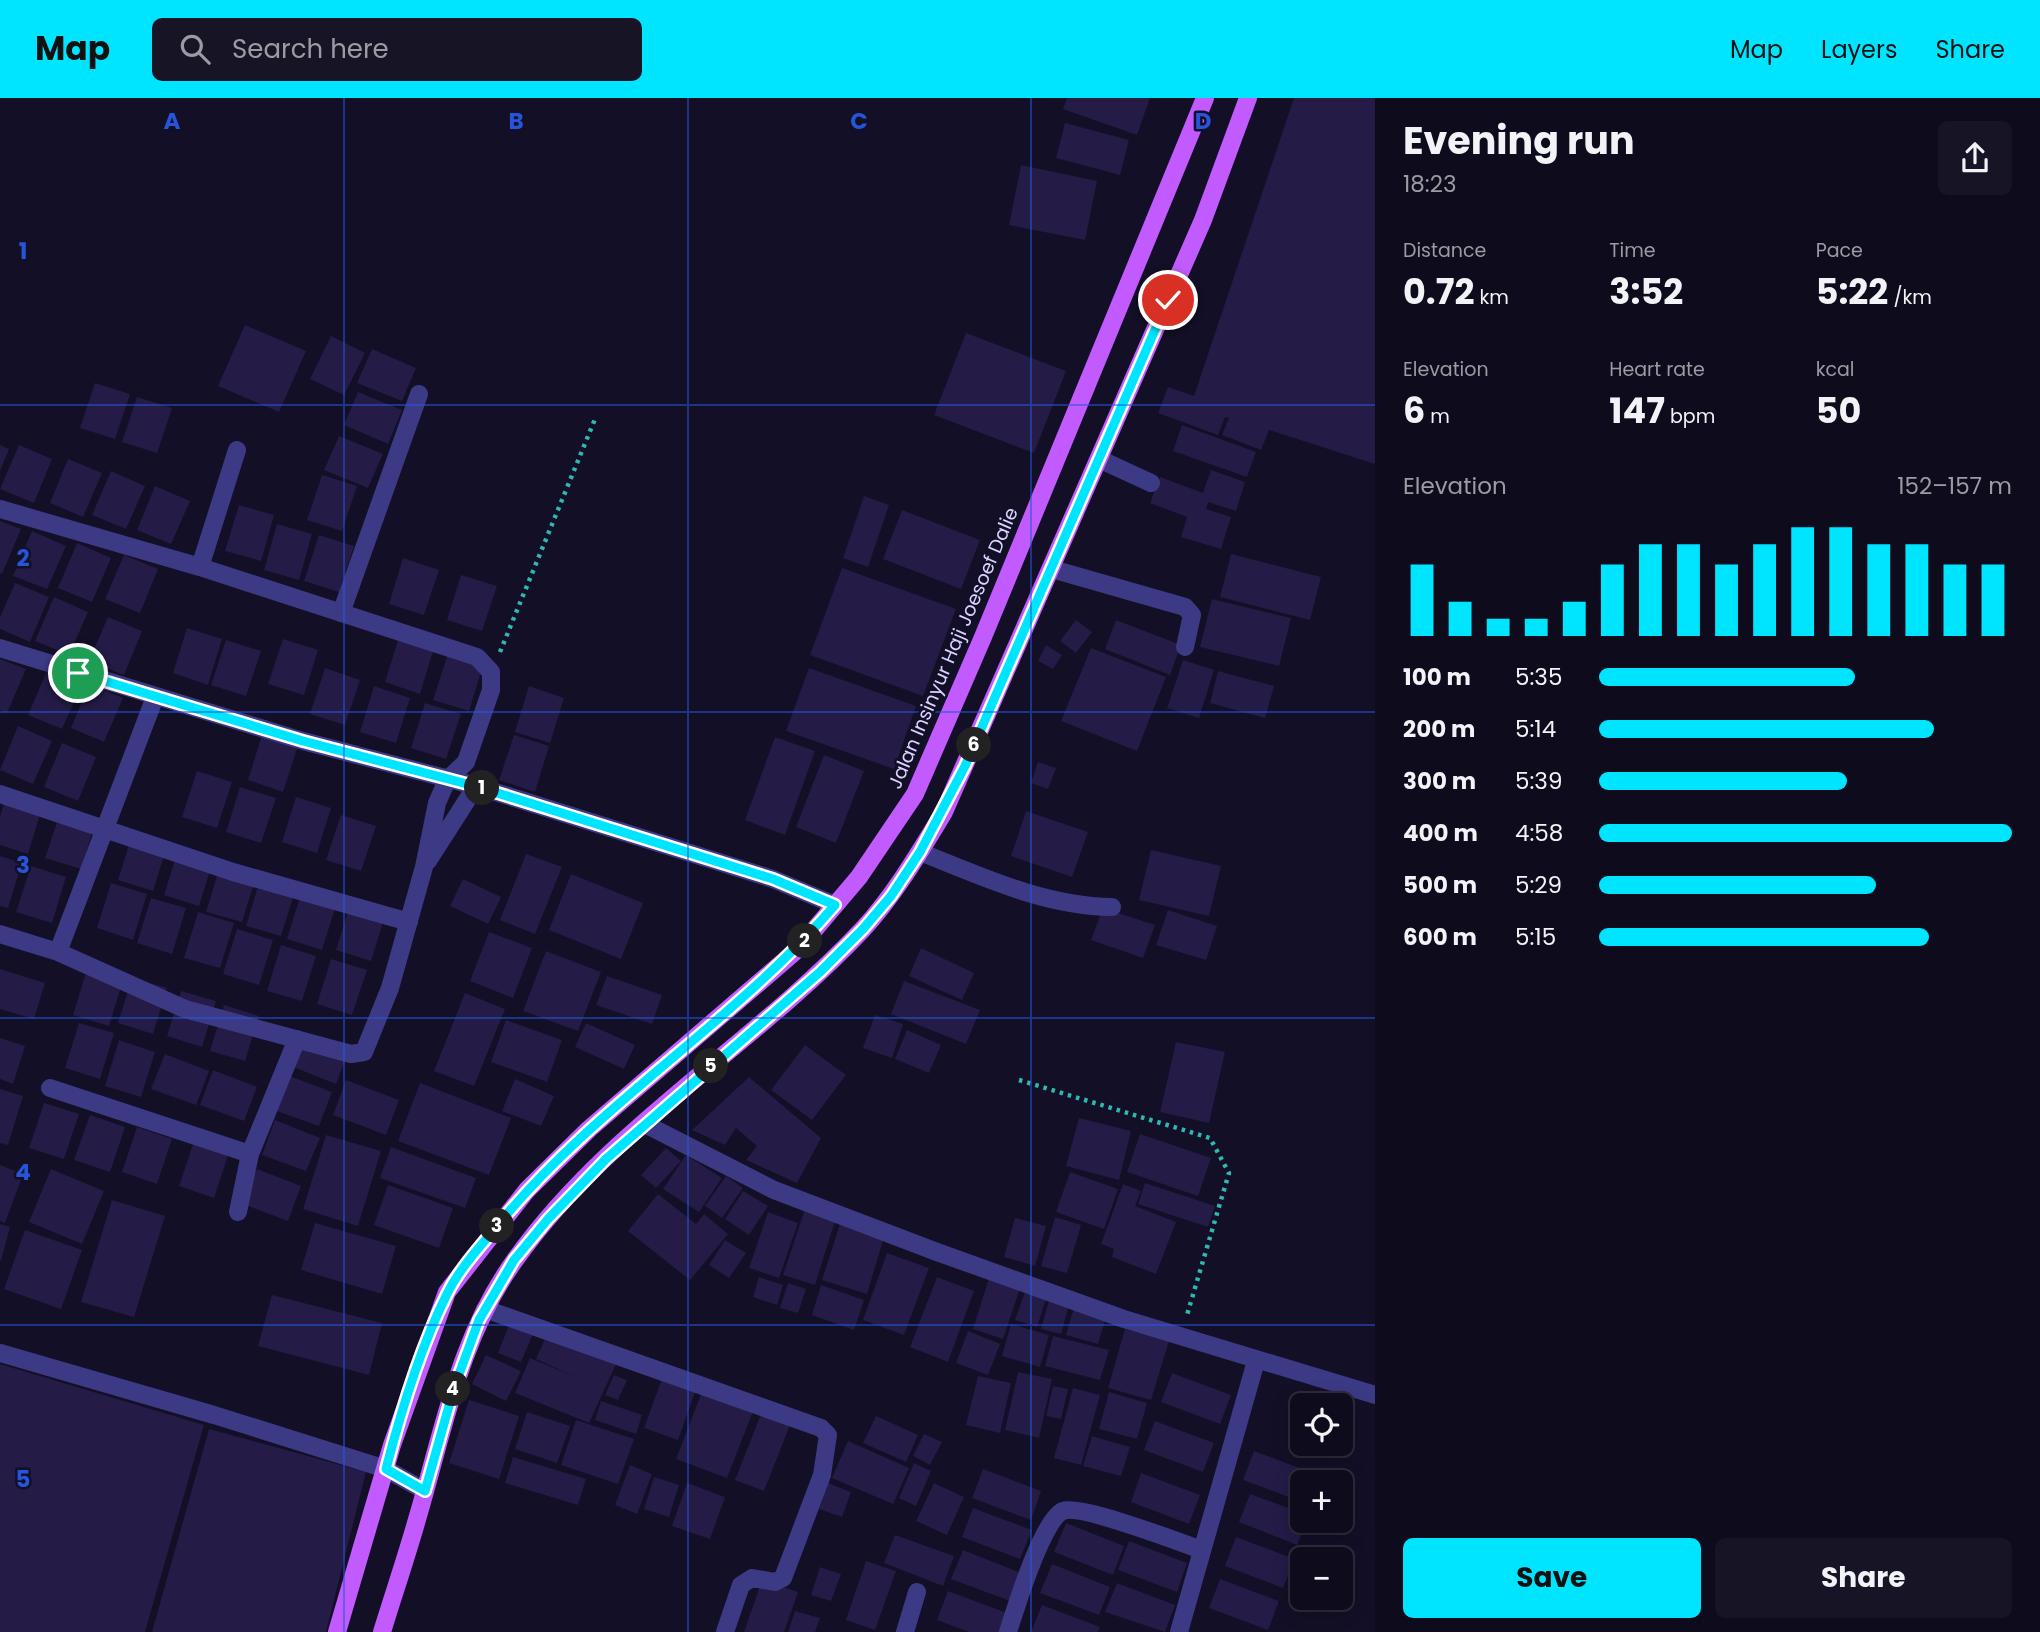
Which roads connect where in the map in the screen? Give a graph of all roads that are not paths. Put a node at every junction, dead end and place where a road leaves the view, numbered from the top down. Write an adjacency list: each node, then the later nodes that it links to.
1 (1205, 98): 20 (main road, Jalan Insinyur Haji Joesoef Dalie)
2 (1248, 98): 5 (main road)
3 (419, 394): 10 (street)
4 (237, 450): 8 (street)
5 (1099, 459): 6 (street); 9 (main road)
6 (1151, 482)
7 (0, 509): 8 (street)
8 (200, 567): 10 (street)
9 (1052, 569): 11 (street); 18 (main road)
10 (341, 613): 14 (street)
11 (1185, 647)
12 (0, 648): 13 (street)
13 (155, 697): 14 (street); 17 (street)
14 (447, 780): 15 (street); 19 (street)
15 (475, 786): 19 (street); 20 (street)
16 (0, 794): 17 (street)
17 (105, 829): 22 (street); 24 (street)
18 (920, 852): 21 (street); 27 (main road)
19 (424, 867): 22 (street)
20 (835, 905): 34 (main road, Jalan Insinyur Haji Joesoef Dalie)
21 (1112, 907)
22 (409, 922): 25 (street)
23 (0, 934): 24 (street)
24 (58, 952): 25 (street)
25 (297, 1039): 28 (street)
26 (50, 1088): 28 (street)
27 (645, 1124): 30 (main road); 32 (street)
28 (250, 1154): 29 (street)
29 (238, 1212)
30 (485, 1309): 35 (main road); 40 (street)
31 (0, 1353): 34 (street)
32 (1256, 1361): 33 (street); 36 (street)
33 (1375, 1395)
34 (386, 1469): 35 (street); 38 (main road, Jalan Insinyur Haji Joesoef Dalie)
35 (425, 1491): 39 (main road)
36 (1202, 1550): 42 (street); 43 (street)
37 (917, 1592): 41 (street)
38 (337, 1632)
39 (382, 1632)
40 (725, 1632)
41 (905, 1632)
42 (1008, 1632)
43 (1179, 1632)

